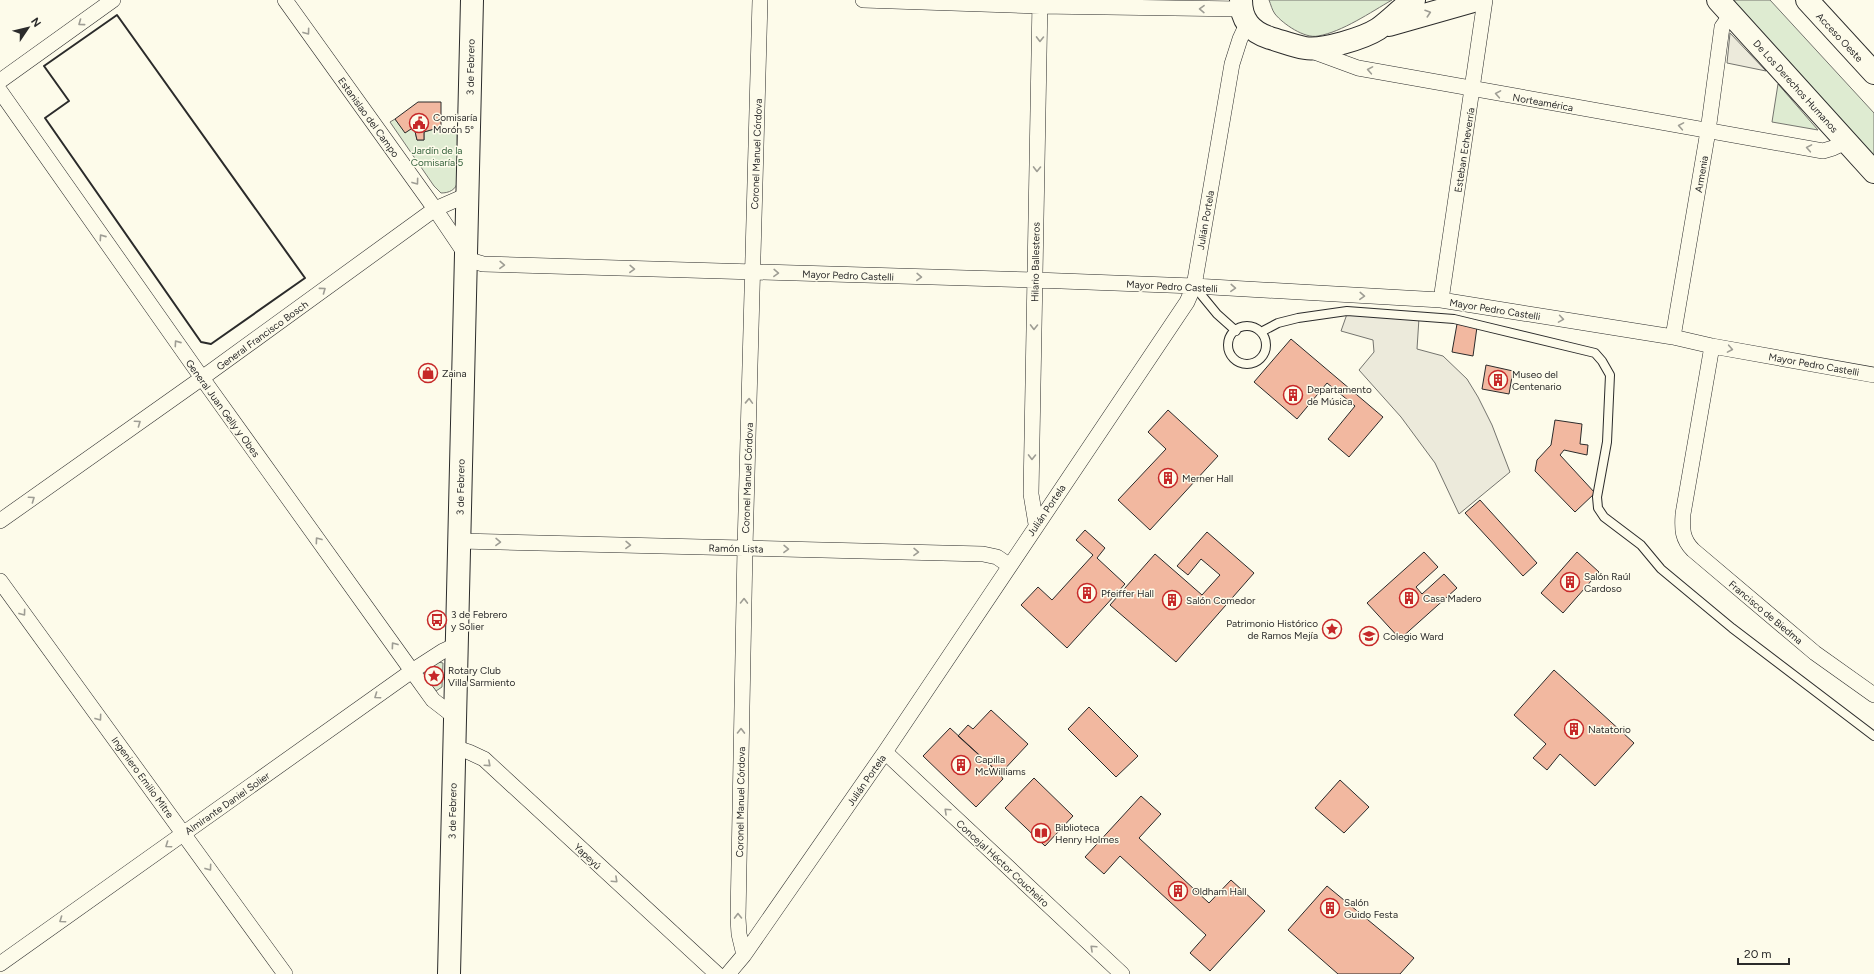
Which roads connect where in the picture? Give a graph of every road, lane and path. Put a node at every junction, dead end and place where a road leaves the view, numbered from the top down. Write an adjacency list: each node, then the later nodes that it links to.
1 (113, 0): 16 (street, one-way to 16)
2 (285, 0): 23 (street, Estanislao del Campo, one-way to 23)
3 (472, 0): 22 (main road, 3 de Febrero)
4 (760, 0): 25 (street, Coronel Manuel Córdova)
5 (863, 0): 10 (street)
6 (1414, 0): 13 (main road)
7 (1477, 0): 13 (main road, one-way to 7)
8 (1485, 0): 17 (street, Esteban Echeverría)
9 (1807, 0): 15 (main road, Acceso Oeste)
10 (1040, 3): 12 (street, one-way to 10); 26 (street, Hilario Ballesteros, one-way to 26)
11 (1725, 6): 19 (street, Armenia); 20 (main road, De Los Derechos Humanos)
12 (1243, 11): 14 (main road, Norteamérica); 27 (street, Julián Portela)
13 (1378, 29): 14 (main road)
14 (1306, 49): 17 (street, Norteamérica, one-way to 14)
15 (1874, 73)
16 (0, 81)
17 (1473, 89): 19 (street, Norteamérica, one-way to 17); 28 (street, Esteban Echeverría)
18 (0, 91): 34 (street, General Juan Gelly y Obes, one-way to 18)
19 (1708, 131): 20 (street, Norteamérica, one-way to 19); 31 (street, Armenia)
20 (1846, 142): 21 (main road, De Los Derechos Humanos)
21 (1874, 172)
22 (467, 194): 23 (street, General Francisco Bosch); 24 (main road, 3 de Febrero)
23 (435, 209): 24 (street, Estanislao del Campo); 34 (street, General Francisco Bosch, one-way to 23)
24 (466, 255): 25 (street, Mayor Pedro Castelli, one-way to 25); 37 (main road, 3 de Febrero)
25 (753, 272): 26 (street, Mayor Pedro Castelli, one-way to 26); 38 (street, Coronel Manuel Córdova, one-way to 25)
26 (1035, 280): 27 (street, Mayor Pedro Castelli); 36 (street, Hilario Ballesteros, one-way to 36)
27 (1194, 286): 28 (street, Mayor Pedro Castelli, one-way to 28); 29 (lane); 36 (street, Julián Portela)
28 (1441, 300): 31 (street, Mayor Pedro Castelli, one-way to 31)
29 (1236, 331): 30 (lane); 30 (lane)
30 (1261, 332): 45 (lane)
31 (1673, 337): 32 (street, Mayor Pedro Castelli)
32 (1712, 346): 33 (street, Mayor Pedro Castelli, one-way to 33); 43 (street, Francisco de Biedma)
33 (1874, 375)
34 (202, 378): 35 (street, General Francisco Bosch, one-way to 34); 42 (street, General Juan Gelly y Obes, one-way to 34)
35 (0, 521)
36 (1036, 524): 39 (street, Julián Portela)
37 (459, 541): 38 (street, Ramón Lista, one-way to 38); 41 (main road, 3 de Febrero)
38 (745, 548): 39 (street, Ramón Lista, one-way to 39); 49 (street, Coronel Manuel Córdova, one-way to 38)
39 (1010, 566): 47 (street, Julián Portela)
40 (0, 581): 48 (street, Ingeniero Emilio Mitre, one-way to 48)
41 (456, 645): 42 (street, Almirante Daniel Solier); 44 (main road, 3 de Febrero)
42 (412, 671): 44 (street, General Juan Gelly y Obes); 48 (street, Almirante Daniel Solier, one-way to 48)
43 (1874, 694)
44 (455, 717): 46 (main road, 3 de Febrero)
45 (1874, 736)
46 (454, 747): 53 (main road, 3 de Febrero); 54 (street, Yapeyú, one-way to 54)
47 (885, 752): 49 (street, Julián Portela); 51 (street, Concejal Héctor Coucheiro, one-way to 47)
48 (184, 834): 50 (street, Almirante Daniel Solier, one-way to 50); 52 (street, Ingeniero Emilio Mitre, one-way to 52)
49 (744, 955): 55 (street, Julián Portela)
50 (0, 964)
51 (1112, 971)
52 (285, 974)
53 (449, 974)
54 (717, 974)
55 (728, 974)

